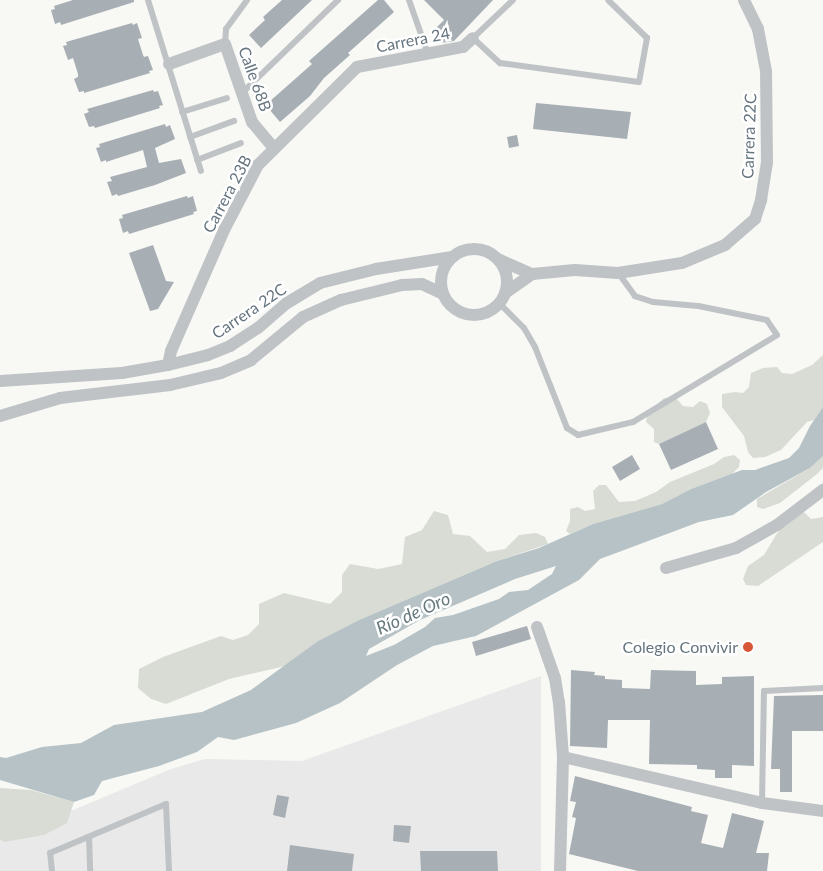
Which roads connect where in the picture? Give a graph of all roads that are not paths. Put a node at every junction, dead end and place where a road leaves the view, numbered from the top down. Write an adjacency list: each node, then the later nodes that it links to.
1 (148, 0): 11 (lane)
2 (247, 0): 9 (lane)
3 (338, 0): 13 (lane)
4 (409, 0): 10 (lane)
5 (513, 0): 8 (lane)
6 (608, 0): 8 (lane)
7 (744, 0): 24 (street, Carrera 22C)
8 (473, 38): 10 (street, Carrera 24)
9 (225, 44): 11 (street); 13 (street, Calle 68B)
10 (428, 54): 12 (street, Carrera 24)
11 (169, 64): 15 (lane)
12 (357, 67): 19 (street, Carrera 23B)
13 (241, 94): 19 (street, Calle 68B)
14 (227, 98): 15 (lane)
15 (182, 112): 17 (lane)
16 (234, 121): 17 (lane)
17 (190, 137): 20 (lane)
18 (241, 143): 20 (lane)
19 (274, 148): 28 (street, Carrera 23B)
20 (197, 160): 21 (lane)
21 (201, 171)
22 (452, 257): 23 (street); 26 (street); 28 (street, Carrera 22C)
23 (500, 260): 25 (street, Carrera 22C); 27 (street)
24 (618, 273): 25 (street, Carrera 22C); 27 (lane)
25 (532, 274): 27 (street)
26 (443, 294): 27 (street); 30 (street)
27 (502, 298)
28 (168, 366): 29 (street, Carrera 22C)
29 (2, 381)
30 (4, 414)
31 (823, 490): 32 (street)
32 (666, 568)
33 (537, 627): 35 (street)
34 (823, 688): 36 (lane)
35 (563, 757): 36 (street); 42 (street)
36 (762, 803): 37 (street)
37 (823, 811)
38 (88, 837): 39 (lane); 40 (lane); 41 (lane)
39 (52, 871)
40 (90, 871)
41 (169, 871)
42 (560, 871)

